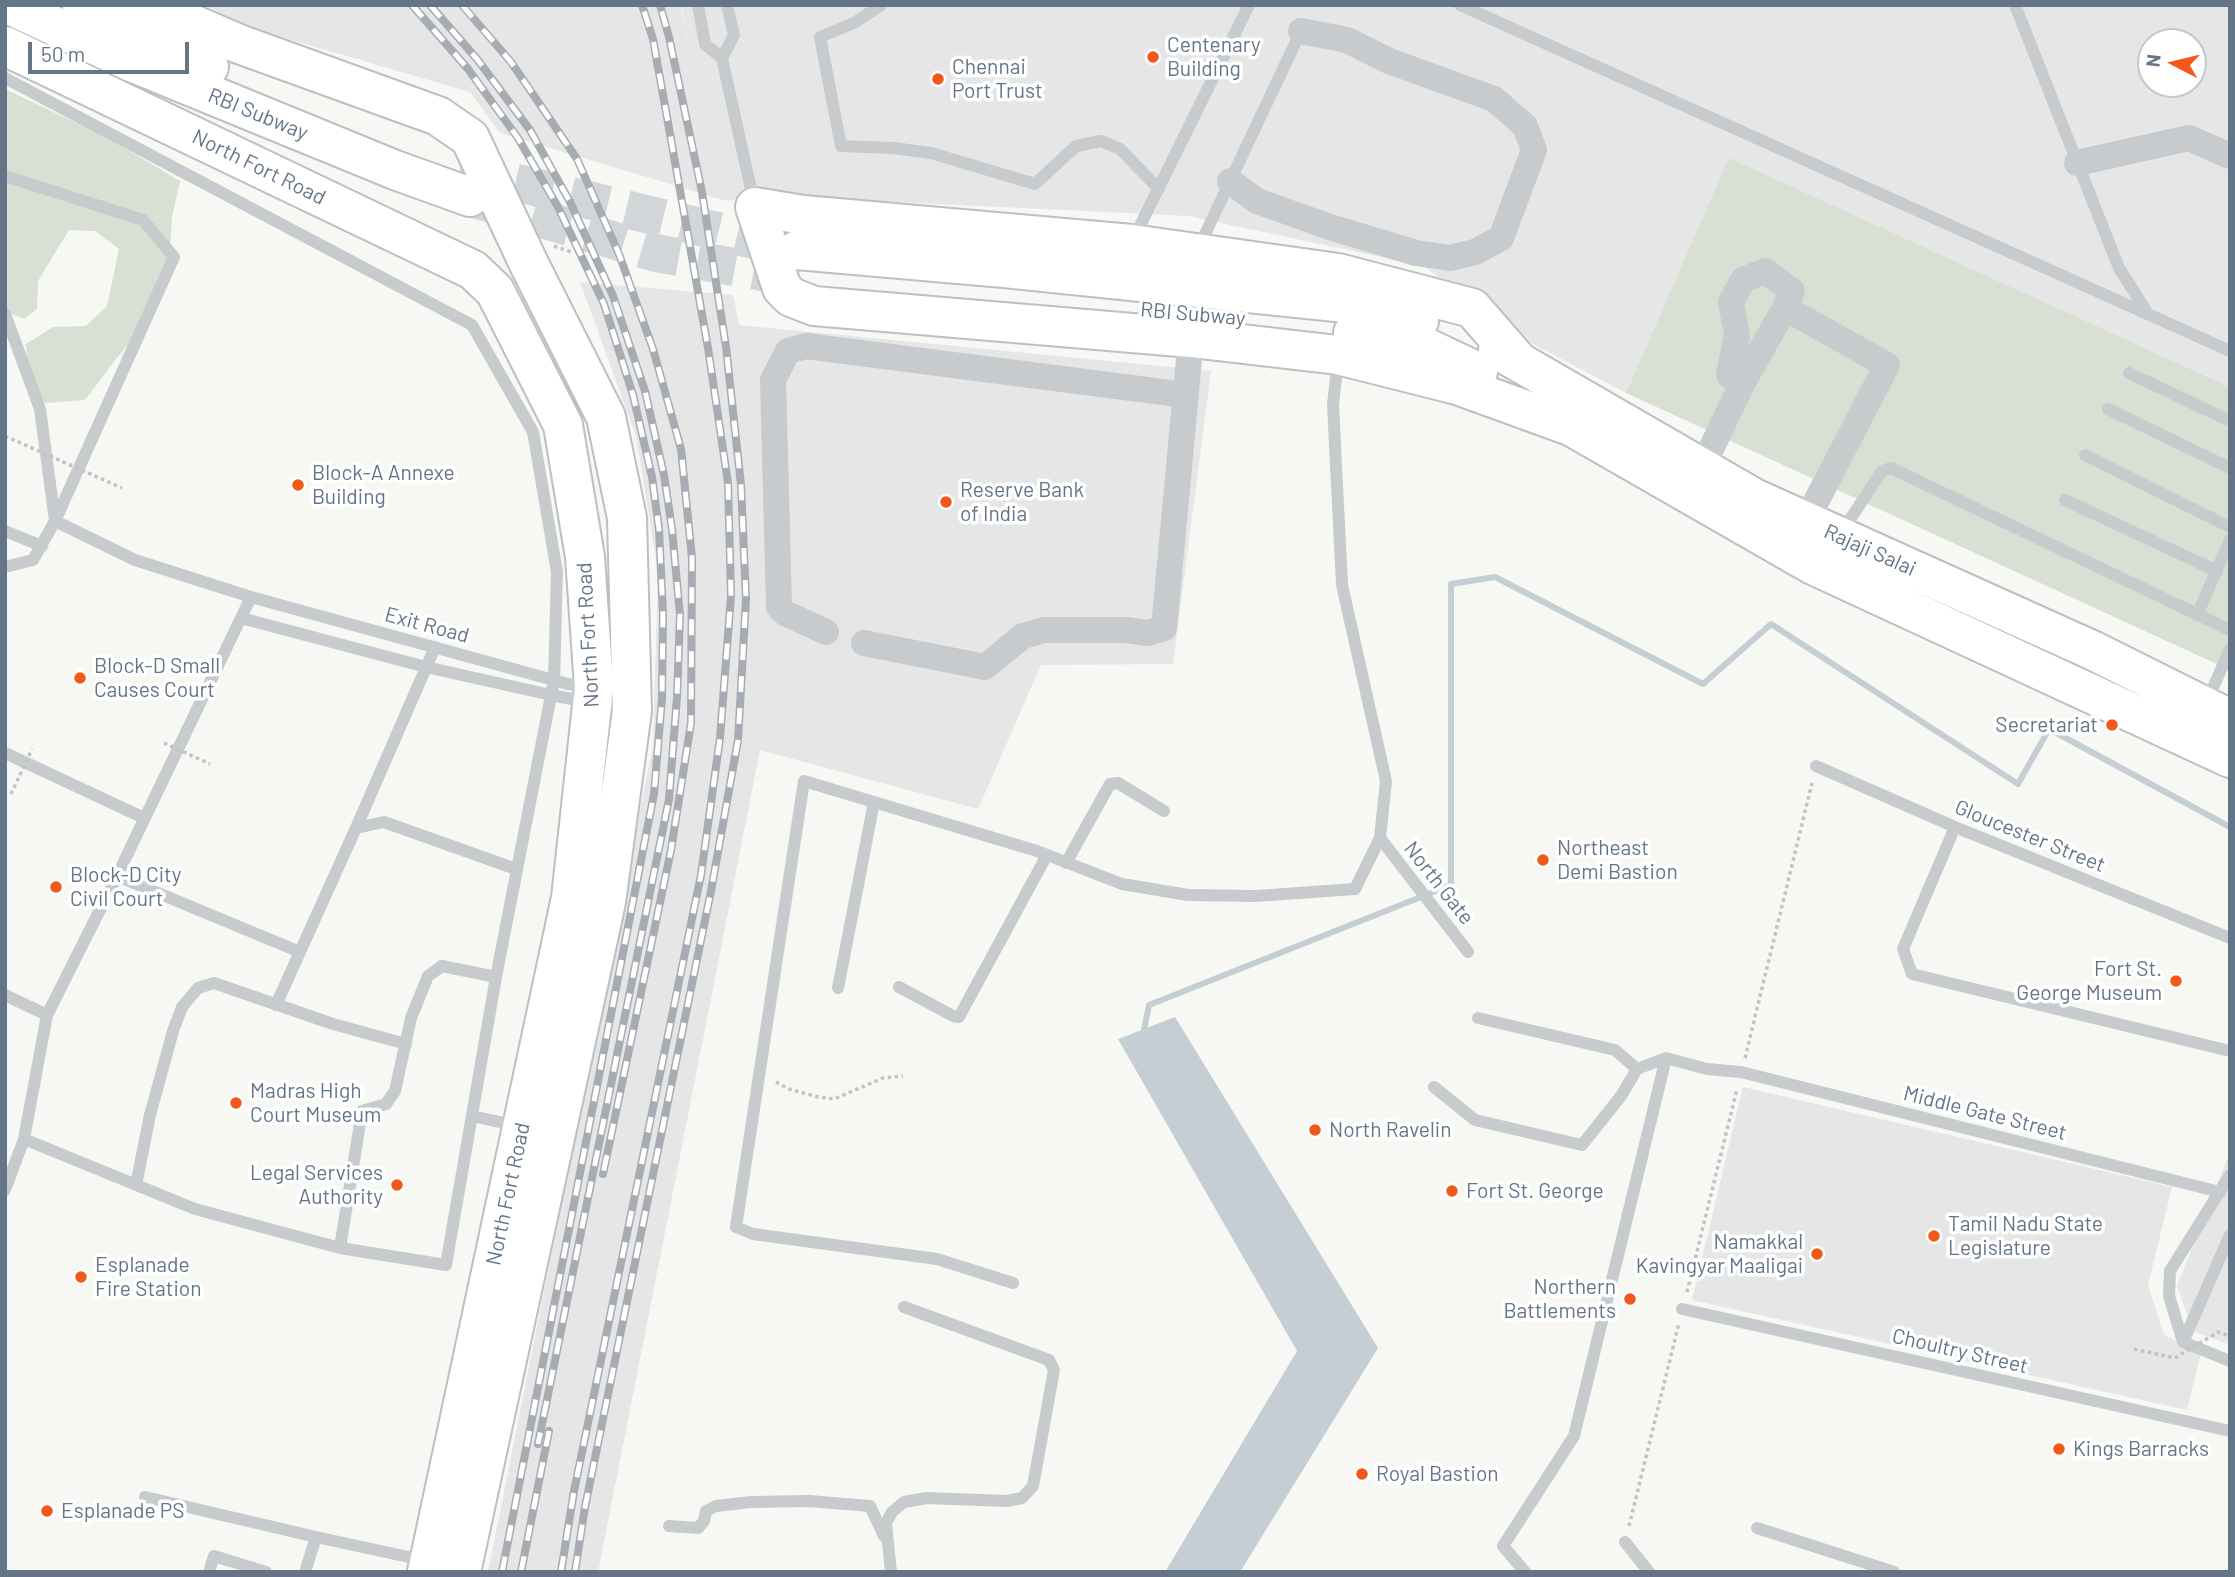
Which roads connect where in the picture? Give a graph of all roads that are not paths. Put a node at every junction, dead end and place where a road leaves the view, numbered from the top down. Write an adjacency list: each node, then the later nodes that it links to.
1 (10, 5): 2 (main road, RBI Subway)
2 (82, 5)
3 (148, 5): 22 (main road, North Fort Road)
4 (698, 5): 12 (lane)
5 (727, 5): 12 (lane)
6 (881, 5): 18 (lane)
7 (1249, 5): 18 (lane)
8 (1460, 5): 26 (lane)
9 (2015, 5): 15 (lane)
10 (1301, 31): 17 (lane); 17 (street)
11 (5, 46): 23 (main road, North Fort Road)
12 (722, 58): 19 (lane)
13 (5, 78): 58 (lane)
14 (2230, 156): 15 (street)
15 (2077, 163): 26 (lane)
16 (5, 176): 41 (lane)
17 (1230, 181): 21 (lane)
18 (1159, 189): 20 (lane)
19 (755, 207): 20 (main road); 27 (main road)
20 (1132, 244): 21 (main road)
21 (1196, 253): 30 (main road)
22 (529, 264): 23 (main road); 60 (main road, North Fort Road)
23 (495, 291): 60 (main road, North Fort Road)
24 (1785, 308): 32 (street); 32 (street); 43 (street)
25 (5, 314): 41 (lane)
26 (2148, 315): 28 (lane)
27 (1191, 338): 29 (main road); 33 (street)
28 (2230, 351)
29 (1338, 355): 36 (main road); 70 (lane)
30 (1520, 362): 36 (main road, RBI Subway); 38 (main road, Rajaji Salai)
31 (2129, 373): 35 (lane)
32 (1743, 382): 38 (street)
33 (1186, 395): 53 (street); 54 (street)
34 (2108, 409): 39 (lane)
35 (2230, 421)
36 (1570, 426): 61 (main road, Rajaji Salai)
37 (2085, 455): 42 (lane)
38 (1702, 468): 43 (main road, Rajaji Salai)
39 (2230, 468)
40 (2066, 500): 48 (lane)
41 (55, 521): 46 (lane); 49 (lane, Exit Road)
42 (2230, 527)
43 (1823, 529): 50 (lane); 61 (main road, Rajaji Salai)
44 (5, 531): 46 (lane)
45 (2230, 540): 48 (lane)
46 (42, 546): 47 (lane)
47 (5, 567)
48 (2217, 571): 50 (lane)
49 (251, 597): 51 (lane); 55 (lane, Exit Road)
50 (2197, 615): 52 (lane)
51 (241, 618): 57 (lane); 67 (lane)
52 (2230, 631)
53 (826, 632)
54 (864, 643)
55 (435, 647): 57 (lane); 58 (lane, Exit Road)
56 (2230, 649): 61 (lane)
57 (426, 667): 59 (lane); 69 (lane)
58 (554, 680): 59 (lane); 60 (lane, Exit Road)
59 (551, 695): 60 (lane); 73 (lane)
60 (614, 695): 91 (main road, North Fort Road); 111 (main road, North Fort Road)
61 (2203, 722): 63 (main road, Rajaji Salai)
62 (5, 753): 67 (lane)
63 (2230, 758)
64 (1816, 766): 68 (lane, Gloucester Street)
65 (874, 803): 71 (lane); 80 (lane); 99 (lane)
66 (1164, 811): 72 (lane)
67 (144, 818): 74 (lane)
68 (1955, 827): 75 (lane, Gloucester Street); 86 (lane)
69 (356, 828): 73 (lane); 76 (lane)
70 (1380, 838): 72 (lane); 77 (lane, North Gate)
71 (1047, 855): 72 (lane); 79 (lane)
72 (1066, 863)
73 (516, 869): 78 (lane)
74 (117, 876): 76 (lane); 83 (lane)
75 (2230, 939)
76 (300, 952): 82 (lane)
77 (1468, 952)
78 (496, 977): 85 (lane); 90 (lane)
79 (899, 987)
80 (838, 988)
81 (5, 995): 83 (lane)
82 (276, 1004): 85 (lane); 94 (lane)
83 (47, 1015): 92 (lane)
84 (1478, 1018): 88 (lane)
85 (406, 1044): 98 (lane)
86 (2230, 1051)
87 (1666, 1058): 88 (lane); 96 (lane, Middle Gate Street); 116 (lane)
88 (1637, 1069): 89 (lane)
89 (1434, 1087)
90 (472, 1116): 91 (lane); 98 (lane)
91 (522, 1127): 111 (main road, North Fort Road)
92 (24, 1139): 94 (lane); 95 (lane)
93 (2230, 1175): 96 (lane)
94 (136, 1185): 98 (lane)
95 (5, 1190)
96 (2220, 1192): 102 (lane)
97 (2229, 1236): 102 (lane)
98 (340, 1248)
99 (1013, 1283)
100 (904, 1307): 110 (lane)
101 (1682, 1309): 104 (lane, Choultry Street)
102 (2183, 1342): 103 (lane)
103 (2230, 1361)
104 (2230, 1431)
105 (145, 1497): 108 (lane)
106 (669, 1526): 110 (lane)
107 (1757, 1528): 118 (lane)
108 (316, 1537): 111 (lane); 114 (lane)
109 (1625, 1542): 117 (lane)
110 (890, 1549): 115 (lane)
111 (439, 1568)
112 (209, 1572): 113 (lane)
113 (266, 1572)
114 (305, 1572)
115 (891, 1572)
116 (1525, 1572)
117 (1649, 1572)
118 (1894, 1572)

